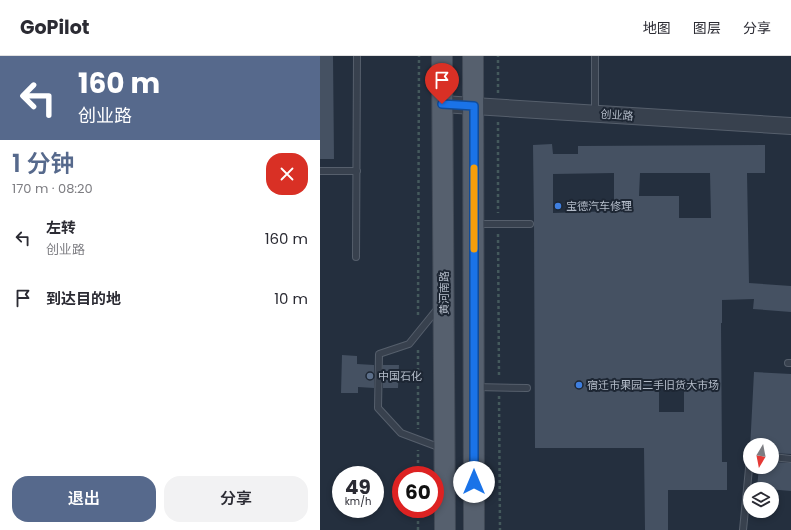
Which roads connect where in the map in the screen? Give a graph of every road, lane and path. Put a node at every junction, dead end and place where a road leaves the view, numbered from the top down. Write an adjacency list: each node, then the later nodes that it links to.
1 (357, 56): 13 (lane)
2 (419, 56): 19 (path)
3 (442, 56): 7 (main road, 黄河南路)
4 (473, 56): 8 (main road)
5 (498, 56): 9 (path)
6 (595, 56): 10 (lane)
7 (442, 104): 8 (street, 创业路); 18 (main road, 黄河南路)
8 (474, 106): 9 (street, 创业路); 14 (main road)
9 (498, 108): 10 (street, 创业路); 15 (path)
10 (595, 114): 11 (street, 创业路)
11 (791, 126)
12 (320, 171): 13 (lane)
13 (356, 171): 17 (lane)
14 (474, 224): 15 (lane); 20 (main road)
15 (498, 224): 16 (lane); 21 (path)
16 (530, 224)
17 (356, 257)
18 (444, 301): 19 (lane); 24 (main road, 黄河南路)
19 (418, 332): 23 (path); 23 (lane)
20 (474, 387): 21 (lane); 32 (main road)
21 (499, 387): 22 (lane); 33 (path)
22 (527, 388)
23 (418, 440): 24 (lane); 27 (path)
24 (445, 450): 31 (main road, 黄河南路)
25 (779, 458): 26 (lane)
26 (791, 459)
27 (418, 466)
28 (748, 474): 34 (lane)
29 (418, 518): 30 (path)
30 (418, 530)
31 (445, 530)
32 (474, 530)
33 (500, 530)
34 (743, 530)

